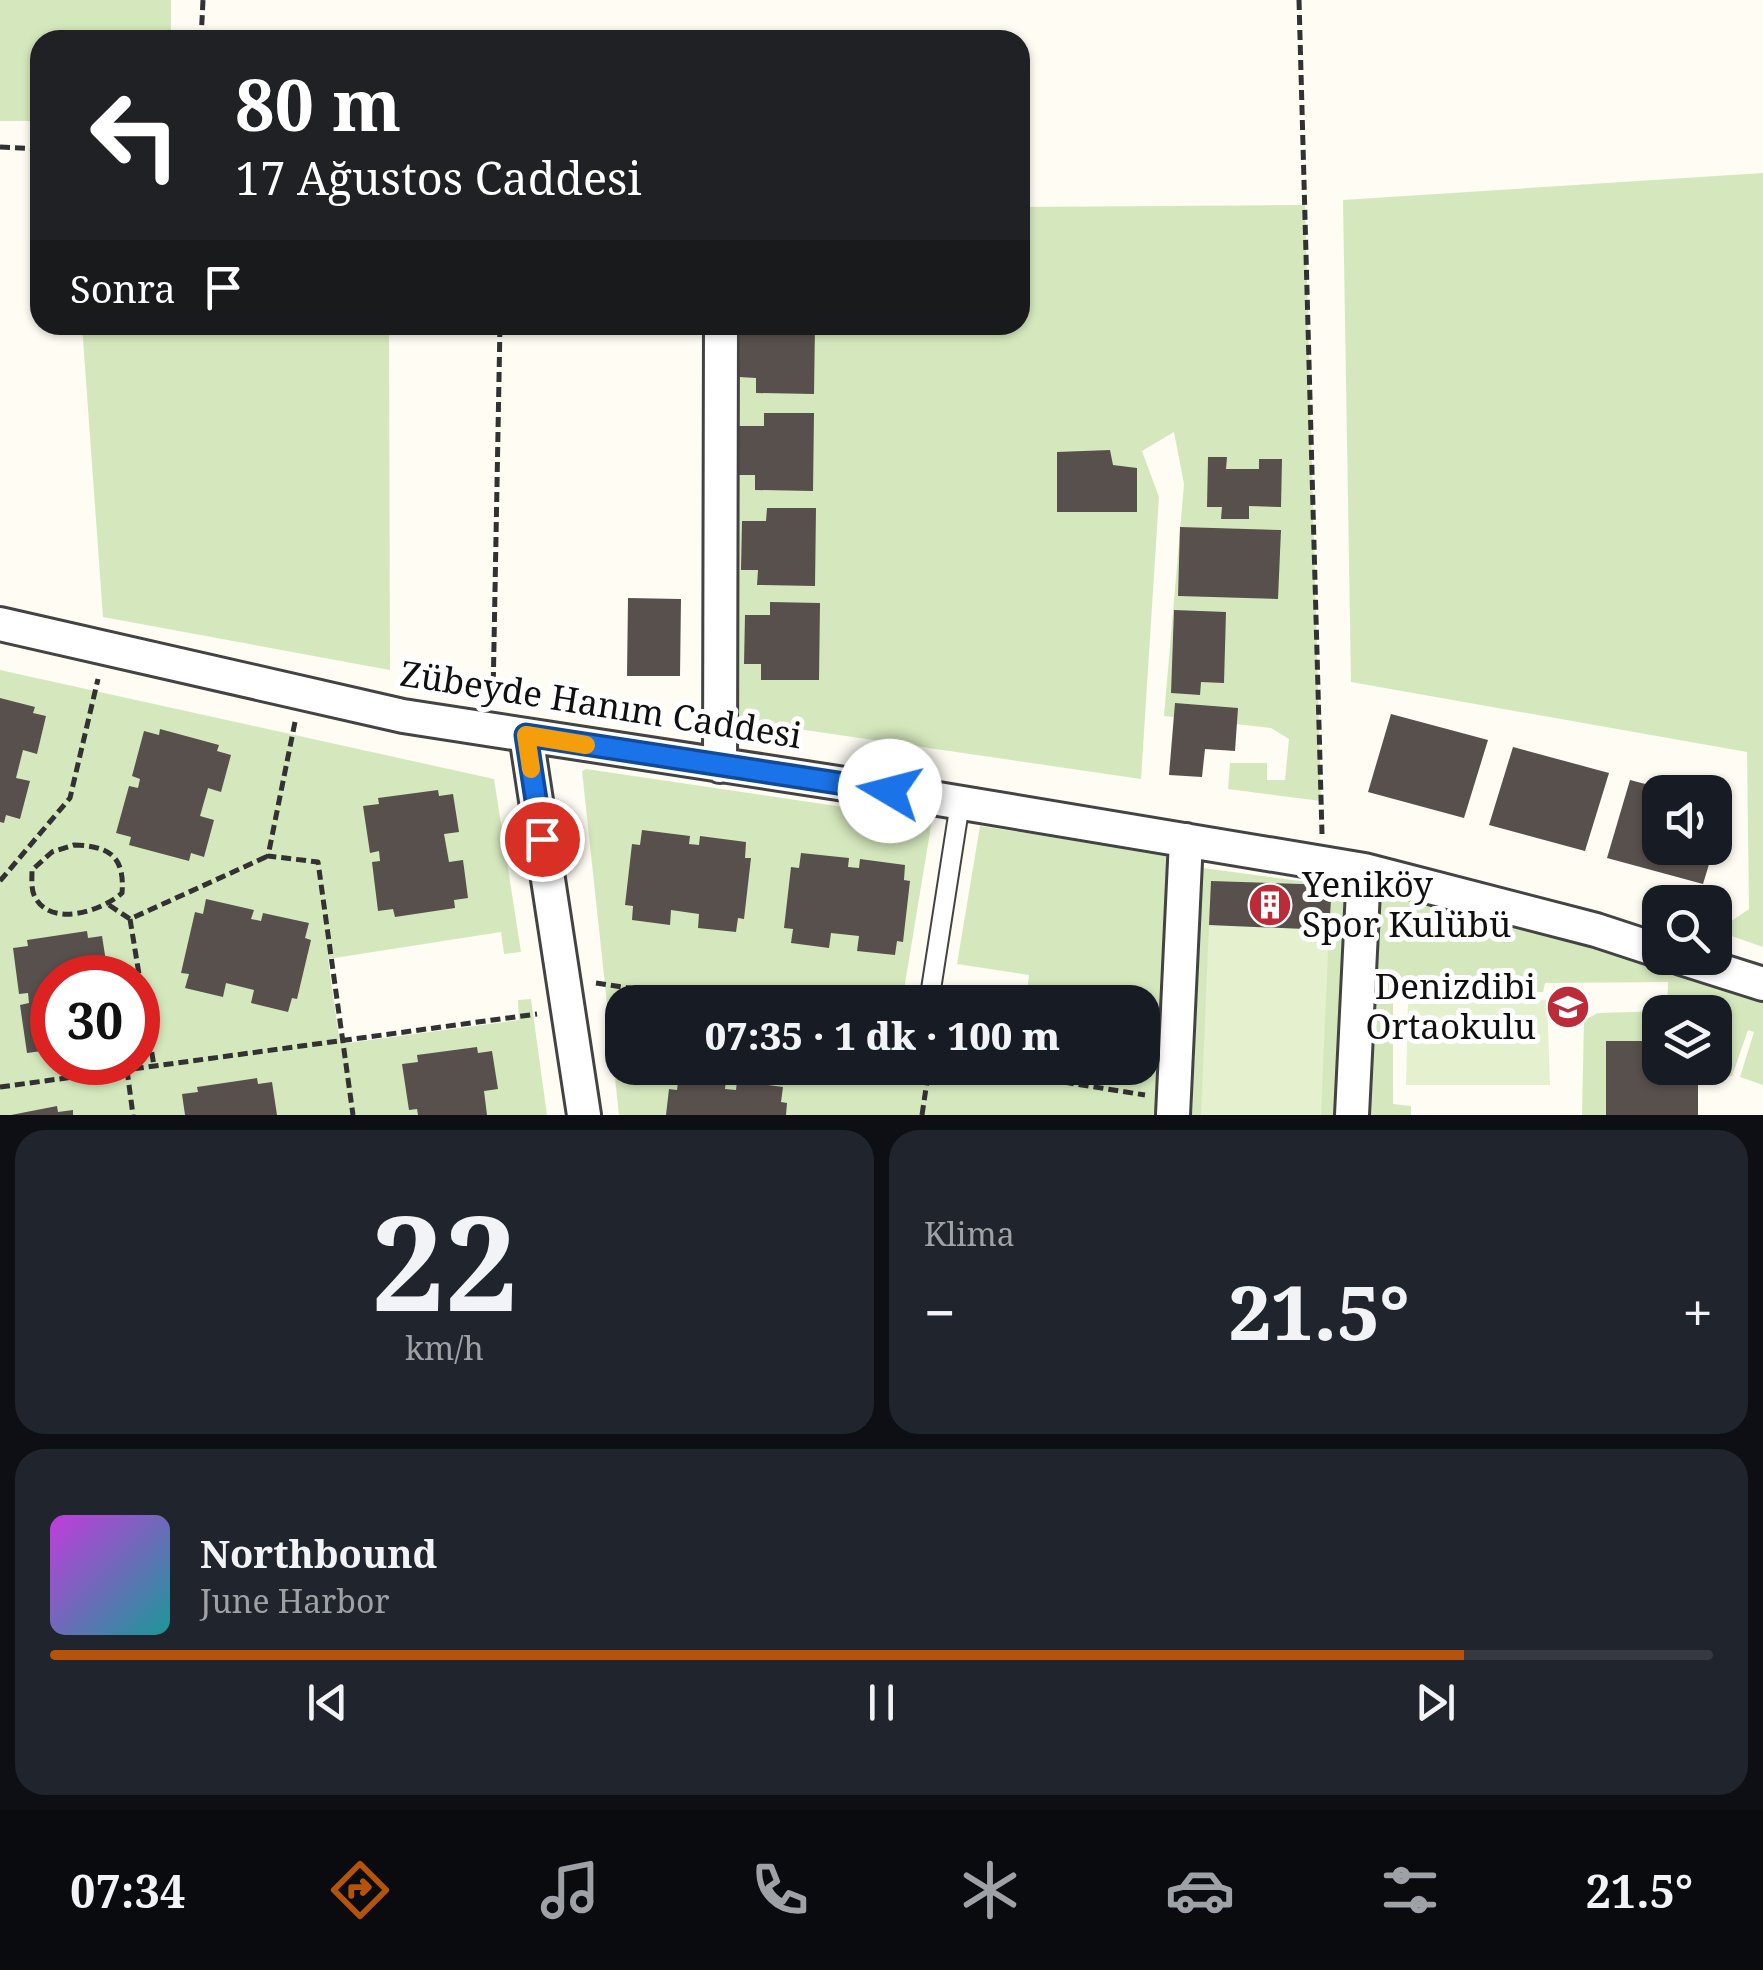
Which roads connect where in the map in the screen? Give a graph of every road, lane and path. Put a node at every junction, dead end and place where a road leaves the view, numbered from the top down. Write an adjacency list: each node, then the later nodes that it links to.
1 (202, 0): 3 (path)
2 (1300, 0): 18 (path)
3 (201, 30)
4 (0, 147): 5 (path)
5 (30, 148)
6 (500, 335): 11 (path)
7 (721, 335): 13 (street)
8 (0, 624): 9 (street, Zübeyde Hanım Caddesi)
9 (106, 647): 10 (street, Zübeyde Hanım Caddesi); 16 (path)
10 (301, 692): 11 (street, Zübeyde Hanım Caddesi); 17 (path)
11 (492, 730): 12 (street, Zübeyde Hanım Caddesi)
12 (526, 735): 13 (street, Zübeyde Hanım Caddesi); 29 (street)
13 (720, 766): 14 (street, Zübeyde Hanım Caddesi)
14 (960, 804): 15 (street, Zübeyde Hanım Caddesi); 28 (lane)
15 (1186, 840): 18 (street, Zübeyde Hanım Caddesi); 38 (street)
16 (21, 856): 19 (path); 21 (path)
17 (268, 856): 23 (path); 31 (path)
18 (1323, 862): 20 (street, Zübeyde Hanım Caddesi)
19 (36, 867): 22 (path); 22 (path)
20 (1364, 870): 24 (street, Zübeyde Hanım Caddesi); 43 (street)
21 (0, 881)
22 (109, 905): 23 (path)
23 (130, 919): 25 (path)
24 (1642, 945)
25 (136, 955)
26 (1732, 974): 27 (street)
27 (1763, 984)
28 (932, 985)
29 (566, 994): 30 (path); 31 (path); 41 (street)
30 (605, 996)
31 (344, 1040): 32 (path); 40 (path)
32 (160, 1065)
33 (30, 1083): 37 (path)
34 (129, 1085): 39 (path)
35 (926, 1085): 42 (path)
36 (1060, 1085): 38 (path)
37 (0, 1087)
38 (1174, 1108)
39 (134, 1115)
40 (354, 1115)
41 (584, 1115)
42 (922, 1115)
43 (1352, 1115)

